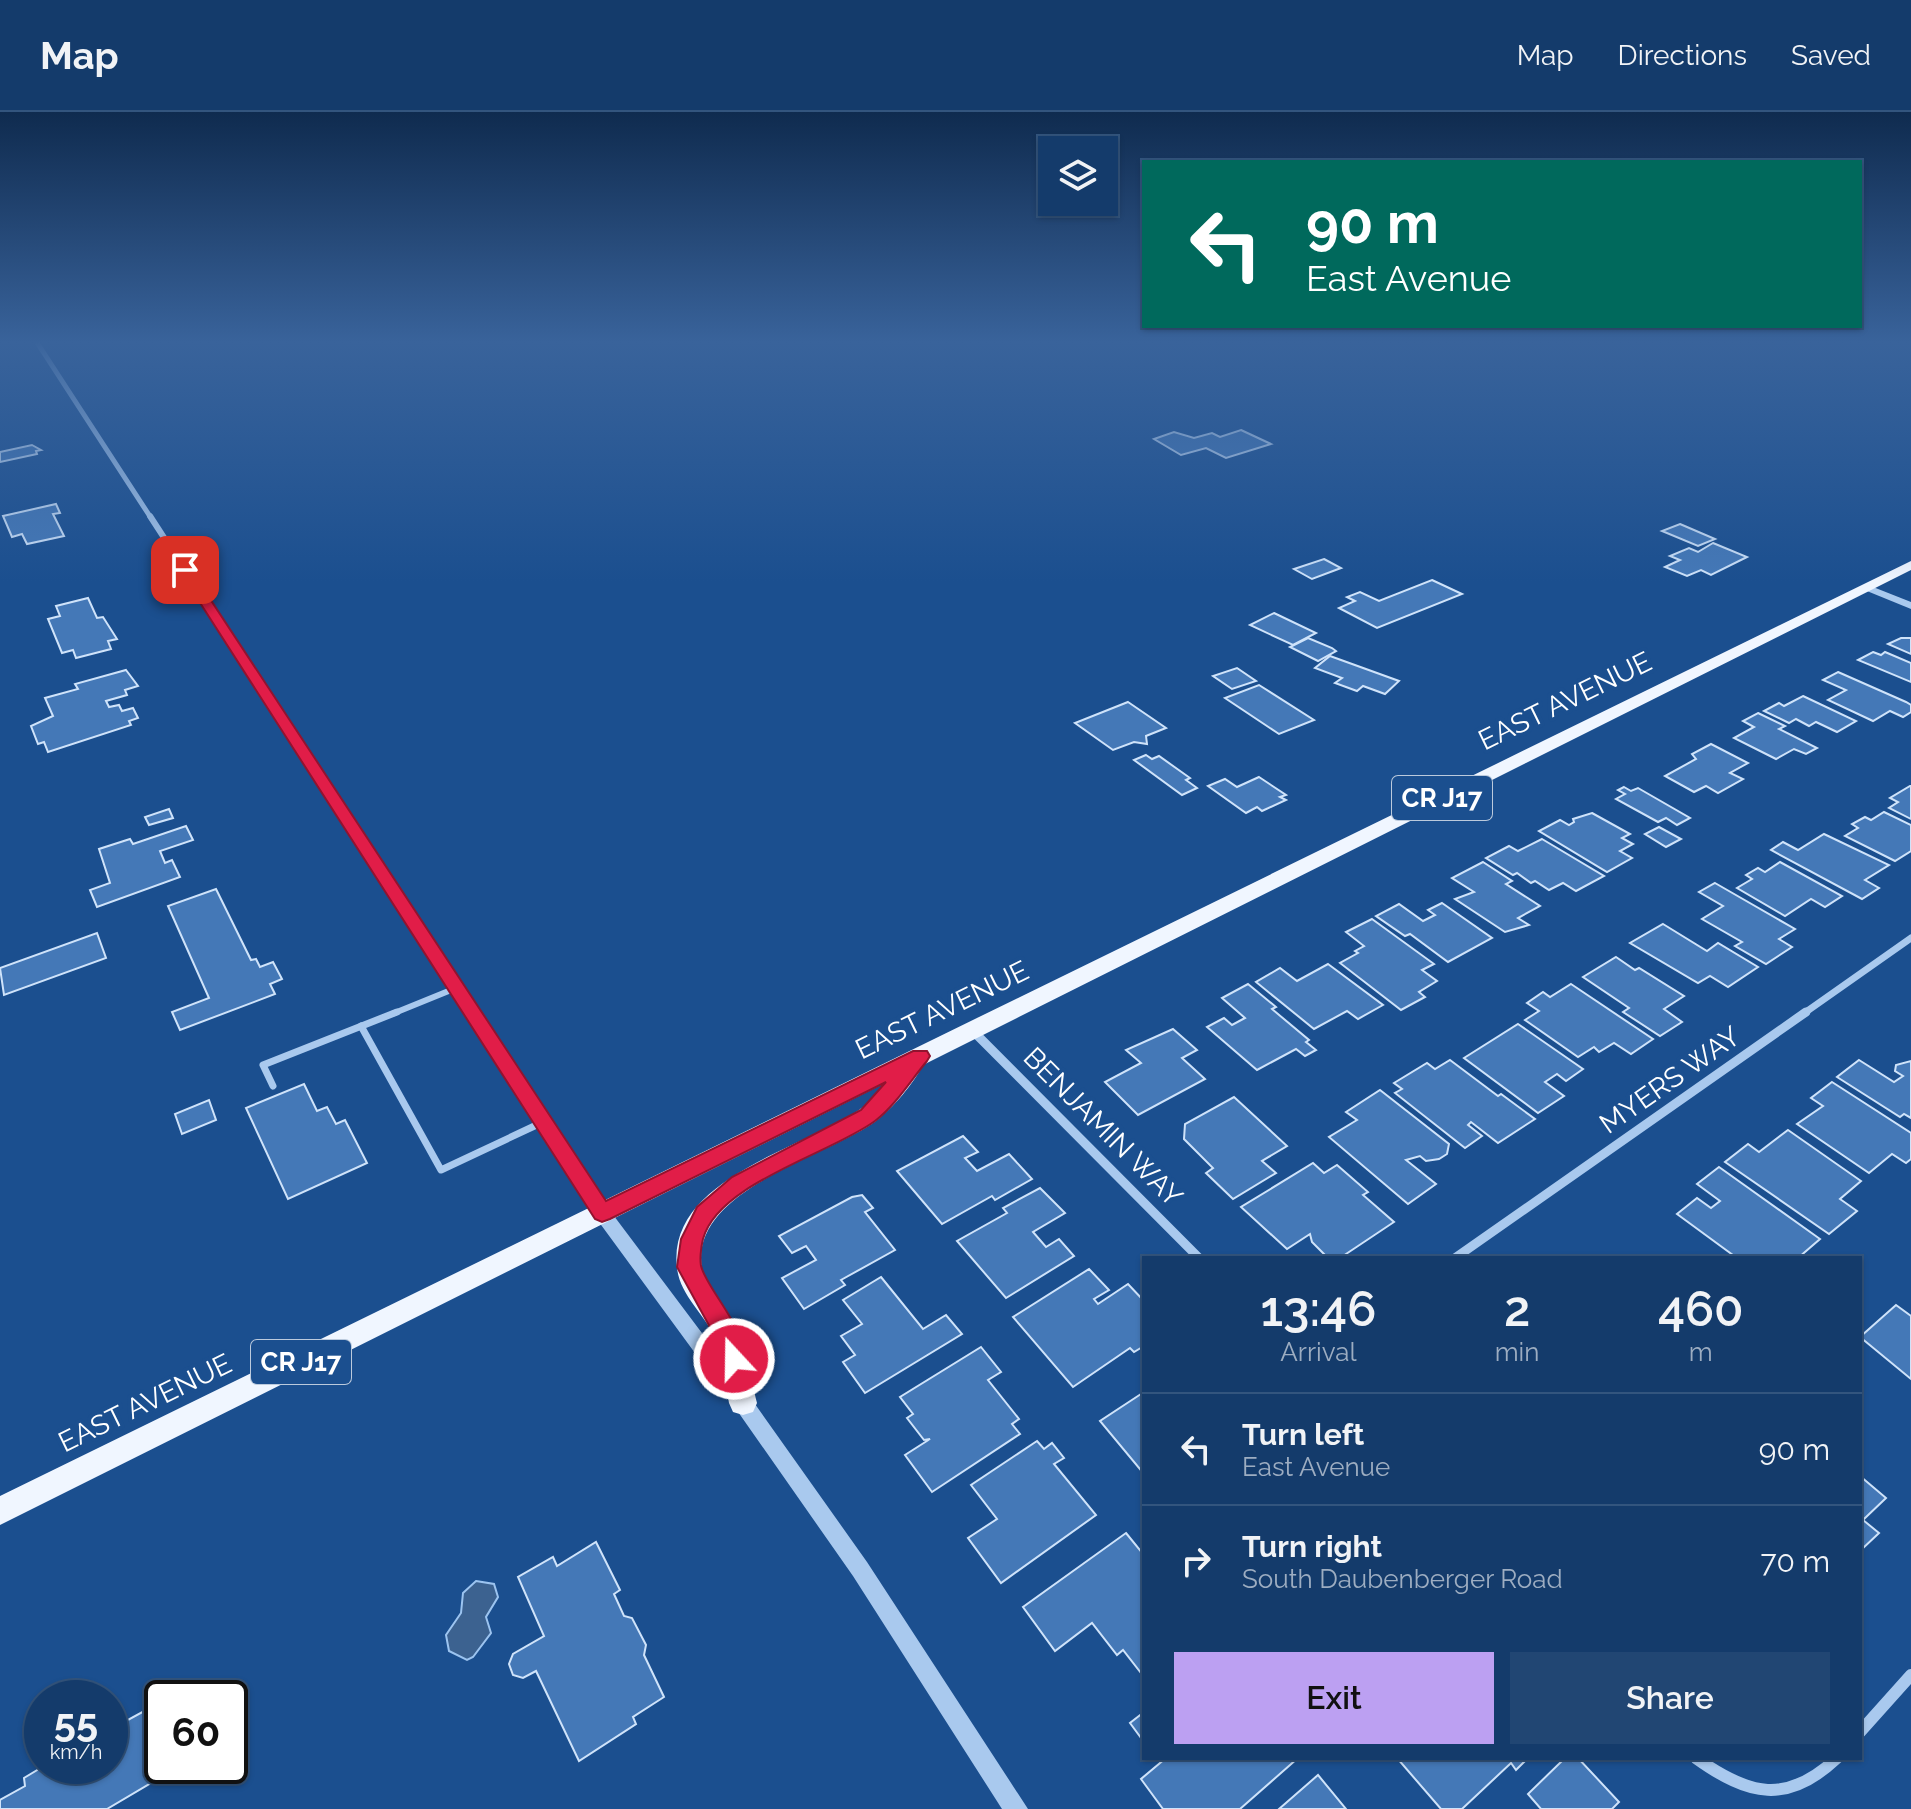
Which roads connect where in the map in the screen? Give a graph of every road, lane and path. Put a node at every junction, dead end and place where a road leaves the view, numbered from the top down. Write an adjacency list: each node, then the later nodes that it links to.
1 (89, 423): 6 (street)
2 (1911, 565): 3 (main road, EAST AVENUE / CR J17)
3 (1865, 587): 4 (street); 8 (main road, EAST AVENUE / CR J17)
4 (1911, 606)
5 (1911, 938): 14 (street, MYERS WAY)
6 (456, 988): 7 (lane); 11 (street)
7 (361, 1026): 10 (lane); 11 (lane)
8 (973, 1031): 9 (main road, EAST AVENUE / CR J17); 13 (street, BENJAMIN WAY)
9 (920, 1056): 12 (main road, EAST AVENUE / CR J17); 15 (main road)
10 (273, 1086)
11 (543, 1122): 12 (street)
12 (602, 1213): 15 (street); 16 (main road, EAST AVENUE / CR J17)
13 (1197, 1256)
14 (1458, 1256)
15 (743, 1403): 21 (street)
16 (0, 1511)
17 (1911, 1675): 18 (street)
18 (1862, 1730)
19 (1698, 1760): 20 (street)
20 (1835, 1760)
21 (1016, 1809)

